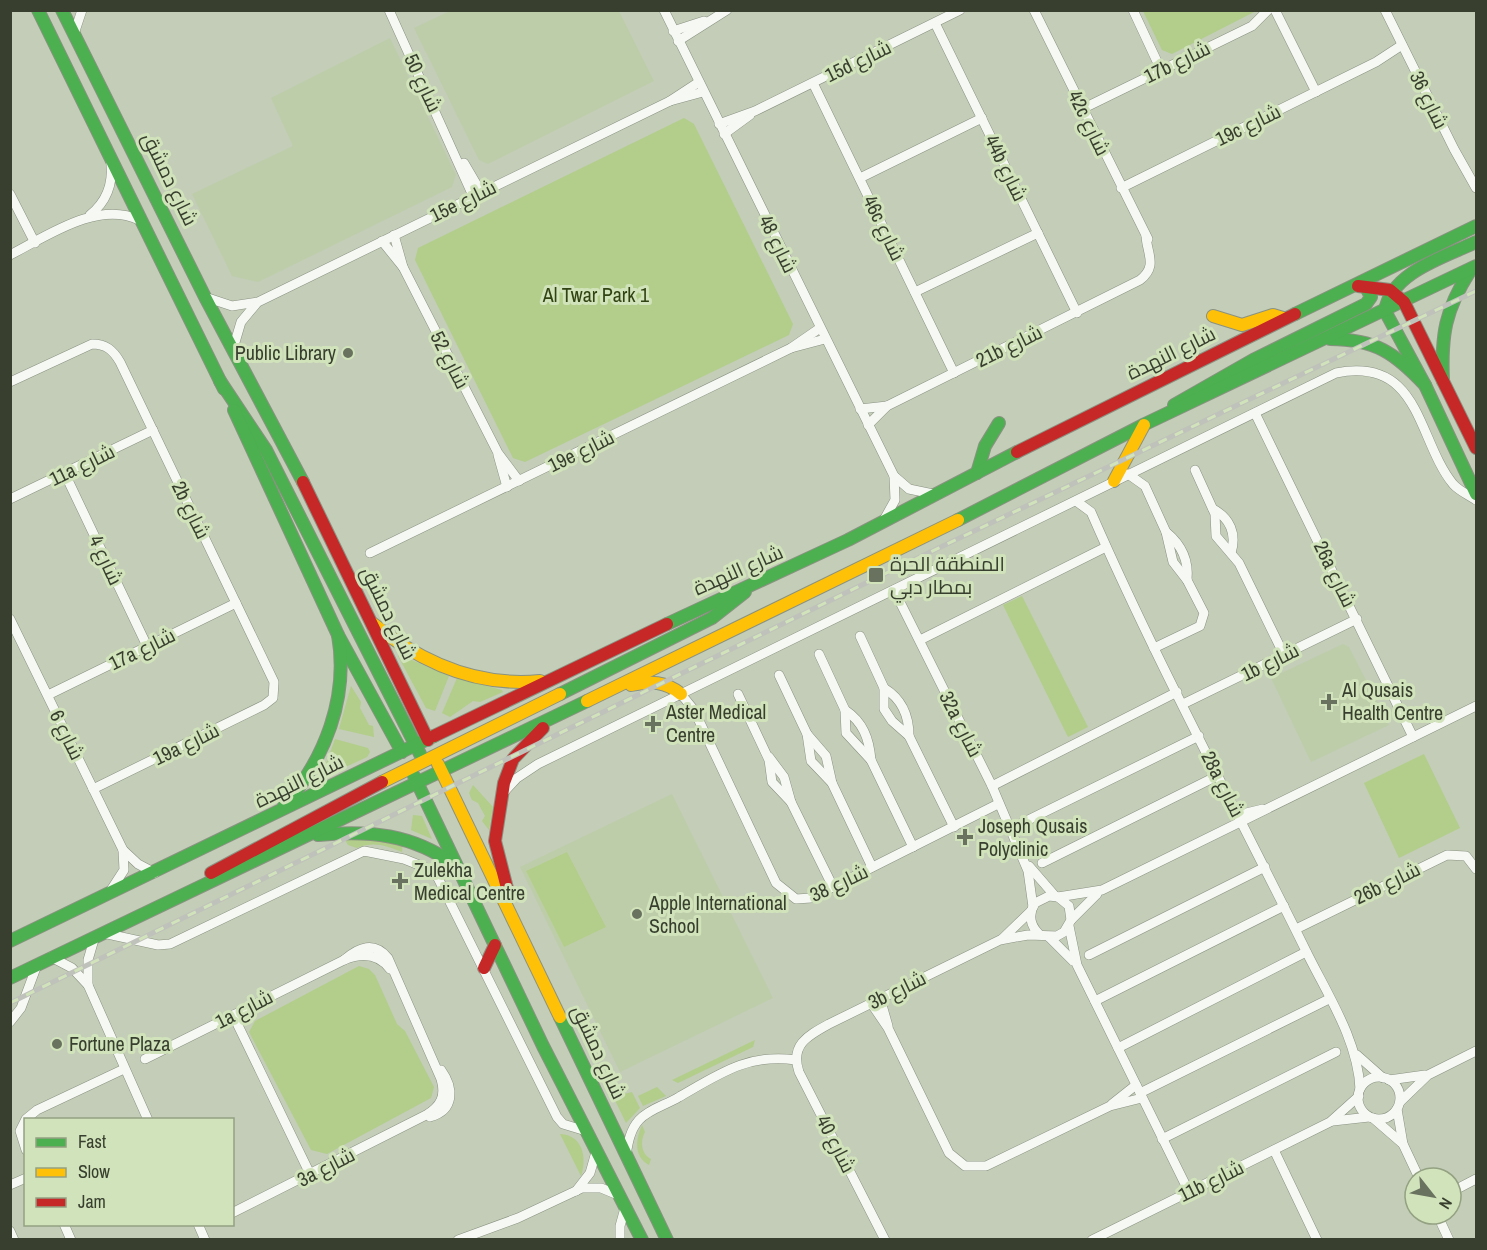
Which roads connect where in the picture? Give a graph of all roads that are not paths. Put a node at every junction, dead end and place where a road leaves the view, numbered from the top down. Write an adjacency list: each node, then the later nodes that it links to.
1 (38, 10): 30 (main road)
2 (62, 10): 16 (main road, شارع دمشق)
3 (82, 10): 16 (street)
4 (389, 10): 35 (street, شارع 50)
5 (664, 10): 15 (street, شارع 48)
6 (727, 10): 13 (street)
7 (960, 10): 14 (street, 15d شارع)
8 (1034, 10): 25 (street, 42c شارع)
9 (1133, 10): 19 (street)
10 (1268, 10): 19 (street, 17b شارع)
11 (1275, 10): 23 (street)
12 (1385, 10): 18 (street, شارع 36)
13 (709, 20): 15 (street); 17 (street)
14 (935, 23): 21 (street, 15d شارع); 27 (street, 44b شارع)
15 (673, 31): 17 (street, شارع 48)
16 (75, 34): 51 (main road, شارع دمشق)
17 (678, 40): 20 (street, شارع 48)
18 (1404, 48): 23 (street, 19c شارع); 33 (street, شارع 36)
19 (1161, 70): 25 (street, 17b شارع)
20 (699, 82): 22 (street, شارع 48); 24 (street, 15e شارع)
21 (813, 83): 26 (street, 15d شارع); 31 (street, 46c شارع)
22 (703, 92): 24 (street, 15e شارع); 28 (street, شارع 48)
23 (1316, 92): 32 (street, 19c شارع)
24 (670, 101): 35 (street, 15e شارع)
25 (1082, 109): 32 (street, 42c شارع)
26 (755, 111): 28 (street, 15d شارع); 29 (street, 15d شارع)
27 (982, 118): 31 (street); 39 (street, 44b شارع)
28 (719, 124): 29 (street, شارع 48)
29 (724, 134): 58 (street, شارع 48)
30 (111, 162): 36 (street); 37 (main road)
31 (860, 178): 50 (street, 46c شارع)
32 (1121, 188): 41 (street, 42c شارع)
33 (1476, 188)
34 (10, 194): 44 (street)
35 (477, 194): 40 (street, 15e شارع)
36 (83, 220): 37 (street); 44 (street)
37 (139, 220): 64 (main road)
38 (1476, 226): 48 (main road, شارع النهدة)
39 (1038, 233): 50 (street); 55 (street, 44b شارع)
40 (394, 235): 42 (street, 15e شارع); 46 (street, شارع 52)
41 (1146, 236): 55 (street, 21b شارع)
42 (382, 241): 46 (street, شارع 52); 52 (street, 15e شارع)
43 (1476, 242): 49 (main road)
44 (35, 243): 45 (street)
45 (10, 255)
46 (403, 267): 76 (street, شارع 52)
47 (1474, 267): 53 (main road); 65 (main road)
48 (1360, 286): 49 (main road); 57 (main road, شارع النهدة); 71 (main road)
49 (1390, 291): 53 (main road); 54 (main road)
50 (915, 292): 63 (street, 46c شارع)
51 (206, 297): 52 (street, 15e شارع); 62 (main road, شارع دمشق)
52 (258, 302): 62 (street, 15e شارع)
53 (1404, 302): 54 (main road); 65 (main road)
54 (1385, 311): 60 (main road); 67 (main road)
55 (1077, 313): 63 (street, 21b شارع)
56 (1213, 316): 57 (main road)
57 (1285, 318): 78 (main road, شارع النهدة)
58 (820, 328): 59 (street, شارع 48); 61 (street, 19e شارع)
59 (825, 339): 61 (street, 19e شارع); 69 (street, شارع 48)
60 (1325, 340): 67 (main road); 71 (main road)
61 (791, 348): 82 (street, 19e شارع)
62 (233, 349): 102 (main road, شارع دمشق)
63 (954, 373): 68 (street, 21b شارع)
64 (220, 381): 103 (main road); 127 (main road)
65 (1443, 381): 75 (main road)
66 (10, 382): 74 (street, 2b شارع)
67 (1425, 386): 87 (main road)
68 (887, 406): 69 (street, 21b شارع); 73 (street, 21b شارع)
69 (860, 409): 73 (street, شارع 48)
70 (1255, 412): 80 (street); 89 (street); 101 (street, 26a شارع)
71 (1150, 422): 83 (main road); 113 (main road)
72 (999, 423): 78 (main road)
73 (868, 425): 81 (street, شارع 48)
74 (153, 430): 79 (street, 11a شارع); 99 (street, 2b شارع)
75 (1476, 448)
76 (498, 453): 82 (street, شارع 52); 84 (street, شارع 52)
77 (1195, 470): 91 (street)
78 (977, 472): 86 (main road, شارع النهدة)
79 (65, 474): 88 (street, 11a شارع); 106 (street, شارع 4)
80 (1128, 474): 83 (street); 107 (street)
81 (894, 476): 86 (street); 93 (street, شارع 48)
82 (519, 481): 84 (street, 19e شارع)
83 (1114, 481): 85 (street)
84 (507, 487): 95 (street, 19e شارع)
85 (1093, 493): 90 (street); 92 (street, 28a شارع)
86 (937, 494): 93 (main road, شارع النهدة)
87 (1476, 494)
88 (10, 499)
89 (1476, 500)
90 (1076, 501): 92 (street); 98 (street)
91 (1213, 508): 96 (street); 96 (street)
92 (1091, 512): 94 (street, 28a شارع)
93 (881, 522): 97 (main road, شارع النهدة)
94 (1106, 547): 105 (street); 107 (street, 28a شارع)
95 (370, 553)
96 (1231, 553): 109 (street)
97 (751, 587): 111 (main road, شارع النهدة); 129 (main road)
98 (894, 590): 105 (street, 32a شارع); 116 (street)
99 (236, 603): 106 (street, 17a شارع); 115 (street, 2b شارع)
100 (10, 619): 118 (street, شارع 6)
101 (1357, 620): 109 (street, 1b شارع); 126 (street, 26a شارع)
102 (372, 623): 111 (main road); 127 (main road, شارع دمشق)
103 (338, 635): 128 (main road); 140 (main road)
104 (860, 636): 112 (street)
105 (920, 640): 136 (street, 32a شارع)
106 (147, 646): 118 (street, 17a شارع)
107 (1154, 648): 114 (street, 28a شارع)
108 (819, 654): 121 (street)
109 (1284, 654): 119 (street, 1b شارع)
110 (779, 675): 123 (street)
111 (554, 679): 127 (main road, شارع النهدة)
112 (884, 688): 124 (street); 124 (street)
113 (608, 690): 116 (main road); 122 (main road)
114 (1177, 692): 119 (street, 28a شارع); 136 (street)
115 (274, 693): 137 (street, 19a شارع)
116 (681, 694): 138 (street); 154 (street, شارع 38)
117 (738, 694): 154 (street)
118 (48, 695): 137 (street, شارع 6)
119 (1183, 704): 125 (street, 28a شارع)
120 (1476, 706): 126 (street)
121 (845, 710): 130 (street); 130 (street)
122 (564, 712): 132 (main road); 138 (main road)
123 (807, 734): 135 (street); 135 (street)
124 (909, 736): 142 (street)
125 (1198, 736): 133 (street, 28a شارع); 143 (street)
126 (1413, 737): 141 (street)
127 (422, 743): 128 (main road, شارع النهدة); 129 (main road, شارع دمشق)
128 (402, 752): 131 (main road); 140 (main road, شارع النهدة)
129 (429, 759): 131 (main road); 132 (main road, شارع دمشق)
130 (871, 760): 145 (street)
131 (410, 768): 134 (main road); 163 (main road)
132 (436, 774): 134 (main road); 160 (main road, شارع دمشق)
133 (1219, 775): 141 (street, 28a شارع); 148 (street)
134 (417, 782): 144 (main road); 149 (main road)
135 (832, 783): 150 (street)
136 (992, 786): 139 (street, 32a شارع)
137 (93, 789): 146 (street, شارع 6)
138 (502, 794): 160 (main road)
139 (998, 804): 142 (street, شارع 38); 143 (street, 32a شارع)
140 (275, 814): 153 (main road, شارع النهدة)
141 (1241, 819): 151 (street, 28a شارع); 155 (street)
142 (954, 827): 145 (street, شارع 38)
143 (1010, 829): 147 (street, 32a شارع)
144 (307, 836): 149 (main road); 163 (main road)
145 (913, 847): 150 (street, شارع 38)
146 (123, 850): 153 (street, شارع 6); 156 (street)
147 (1023, 859): 157 (street, 32a شارع); 159 (street, 32a شارع)
148 (1042, 862)
149 (458, 867): 167 (main road)
150 (872, 867): 154 (street, شارع 38)
151 (1265, 867): 158 (street, 28a شارع); 169 (street)
152 (1476, 869): 162 (street, 26b شارع)
153 (156, 873): 156 (main road, شارع النهدة)
154 (833, 887)
155 (1102, 890): 157 (street); 161 (street)
156 (107, 895): 166 (main road, شارع النهدة)
157 (1057, 897): 159 (street); 161 (street)
158 (1284, 906): 162 (street, 28a شارع); 178 (street)
159 (1032, 908): 164 (street); 165 (street, 3b شارع)
160 (513, 919): 207 (main road, شارع دمشق)
161 (1070, 923): 164 (street); 172 (street)
162 (1296, 929): 168 (street, 28a شارع)
163 (104, 932): 170 (main road); 173 (street); 175 (street)
164 (1044, 936): 165 (street, 3b شارع); 172 (street)
165 (1000, 940): 176 (street, 3b شارع)
166 (10, 941)
167 (495, 945): 173 (main road); 201 (main road)
168 (1306, 952): 177 (street, 28a شارع); 184 (street)
169 (1089, 955)
170 (51, 957): 171 (main road); 175 (street)
171 (37, 964): 174 (main road); 181 (street)
172 (1077, 965): 178 (street)
173 (484, 968): 201 (street)
174 (10, 978)
175 (88, 985): 191 (street)
176 (880, 998): 179 (street, 3b شارع); 182 (street)
177 (1329, 999): 187 (street, 28a شارع); 194 (street)
178 (1095, 1002): 184 (street)
179 (871, 1003): 182 (street); 183 (street, 3b شارع)
180 (233, 1015): 188 (street, 1a شارع); 189 (street, 1a شارع); 209 (street)
181 (10, 1022)
182 (888, 1028): 196 (street)
183 (798, 1046): 190 (street, شارع 40)
184 (1118, 1048): 194 (street)
185 (1476, 1051): 192 (street)
186 (1336, 1052): 202 (street)
187 (1357, 1055): 193 (street, 28a شارع); 195 (street, 28a شارع)
188 (433, 1058): 209 (street, 3a شارع)
189 (145, 1059)
190 (796, 1060): 207 (street); 225 (street, شارع 40)
191 (124, 1069): 199 (street); 204 (street)
192 (1428, 1075): 193 (street); 197 (street)
193 (1386, 1079): 195 (street); 197 (street)
194 (1140, 1092): 196 (street); 196 (street); 202 (street)
195 (1360, 1093): 198 (street); 200 (street, 11b شارع)
196 (1110, 1106)
197 (1399, 1106): 198 (street); 203 (street)
198 (1371, 1117): 200 (street, 11b شارع); 203 (street)
199 (148, 1118)
200 (1330, 1122): 205 (street, 11b شارع)
201 (586, 1131): 206 (main road)
202 (1162, 1139): 213 (street)
203 (1403, 1144): 208 (street)
204 (24, 1149)
205 (1274, 1150): 213 (street, 11b شارع); 227 (street)
206 (596, 1152): 212 (street); 214 (main road)
207 (626, 1155): 224 (main road, شارع دمشق)
208 (1413, 1166)
209 (310, 1174): 216 (street, 3a شارع)
210 (24, 1179): 211 (street)
211 (10, 1185)
212 (576, 1191): 214 (street); 221 (street)
213 (1189, 1192): 226 (street, 11b شارع)
214 (619, 1196): 215 (main road)
215 (625, 1208): 222 (street); 223 (main road)
216 (234, 1212)
217 (199, 1227): 220 (street)
218 (10, 1231): 219 (street)
219 (14, 1239)
220 (205, 1239)
221 (458, 1239)
222 (620, 1239)
223 (642, 1239)
224 (667, 1239)
225 (885, 1239)
226 (1092, 1239)
227 (1317, 1239)

